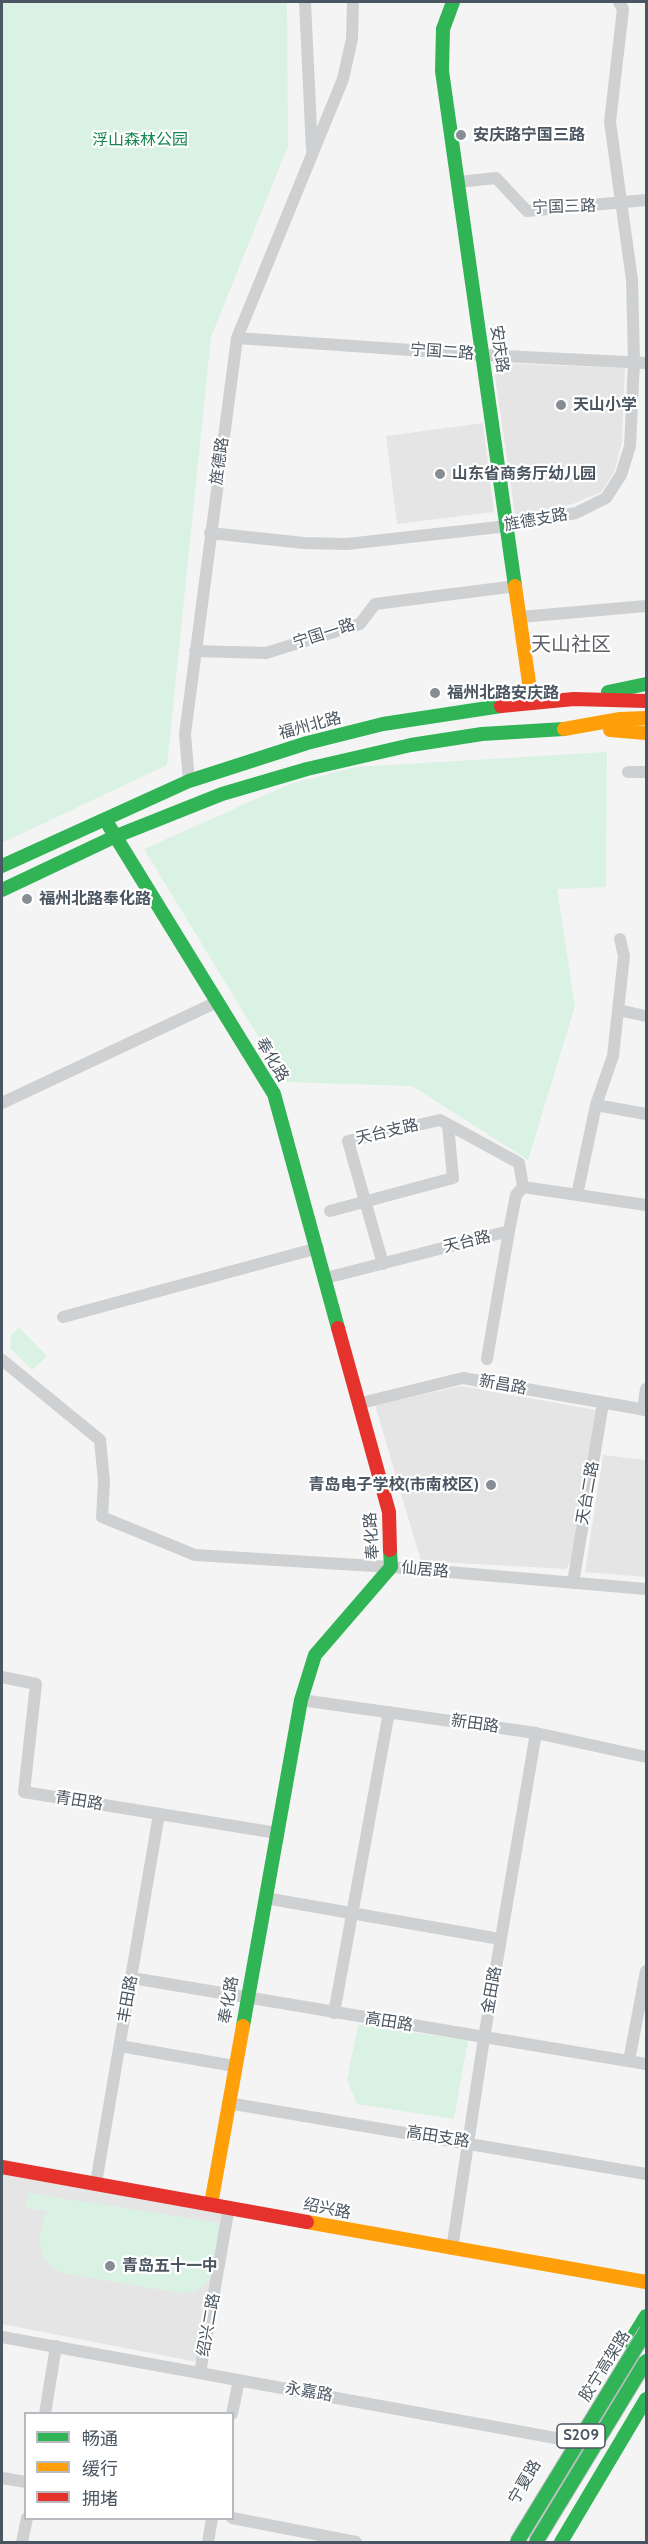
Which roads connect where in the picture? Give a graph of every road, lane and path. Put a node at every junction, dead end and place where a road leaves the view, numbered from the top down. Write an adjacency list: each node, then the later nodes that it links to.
1 (305, 2): 5 (street, 旌德路)
2 (353, 2): 5 (street, 旌德路)
3 (453, 2): 6 (main road, 安庆路)
4 (619, 2): 8 (street, 旌德支路)
5 (312, 154): 9 (street, 旌德路)
6 (458, 182): 8 (street, 宁国三路); 10 (main road, 安庆路)
7 (646, 200): 8 (street, 宁国三路)
8 (621, 204): 11 (street, 旌德支路)
9 (237, 338): 10 (street, 宁国二路); 13 (street, 旌德路)
10 (483, 355): 11 (street, 宁国二路); 12 (main road, 安庆路)
11 (640, 362): 12 (street, 旌德支路)
12 (508, 526): 13 (street, 旌德支路); 14 (main road, 安庆路)
13 (210, 532): 17 (street, 旌德路)
14 (516, 586): 16 (main road, 安庆路); 17 (street, 宁国一路)
15 (646, 606): 16 (street)
16 (520, 617): 23 (main road, 安庆路)
17 (195, 651): 29 (street, 旌德路)
18 (646, 684): 19 (main road)
19 (619, 689): 20 (main road); 21 (main road)
20 (646, 689)
21 (574, 699): 22 (main road, 福州北路); 23 (main road, 福州北路)
22 (646, 701)
23 (532, 703): 29 (main road, 福州北路)
24 (646, 718): 25 (main road)
25 (569, 729): 26 (main road); 31 (main road)
26 (646, 731)
27 (628, 772): 28 (street)
28 (646, 772)
29 (189, 781): 30 (main road, 福州北路)
30 (105, 818): 31 (main road, 奉化路); 32 (main road, 福州北路)
31 (114, 837): 33 (main road); 35 (main road, 奉化路)
32 (2, 866)
33 (2, 890)
34 (620, 939): 36 (street)
35 (217, 1002): 38 (street); 48 (main road, 奉化路)
36 (618, 1010): 37 (street); 39 (street)
37 (646, 1016)
38 (2, 1103)
39 (596, 1105): 40 (street); 43 (street)
40 (646, 1114)
41 (448, 1125): 42 (street, 天台支路); 44 (street); 44 (street, 天台支路)
42 (523, 1187): 43 (street); 47 (street, 天台路)
43 (577, 1195): 45 (street)
44 (366, 1202): 46 (street); 49 (street, 天台支路)
45 (646, 1205)
46 (330, 1211)
47 (509, 1232): 49 (street, 天台路); 52 (street)
48 (318, 1248): 50 (main road, 奉化路); 51 (street)
49 (383, 1264): 50 (street, 天台路)
50 (326, 1278): 55 (main road, 奉化路)
51 (63, 1317)
52 (487, 1359)
53 (2, 1360): 58 (street, 仙居路)
54 (646, 1389): 57 (street)
55 (361, 1403): 56 (street, 新昌路); 58 (main road, 奉化路)
56 (603, 1403): 57 (street, 新昌路); 59 (street, 天台二路)
57 (644, 1410)
58 (391, 1567): 59 (street, 仙居路); 62 (main road, 奉化路)
59 (573, 1583): 60 (street, 仙居路)
60 (646, 1589)
61 (2, 1677): 66 (street, 青田路)
62 (301, 1700): 63 (street, 新田路); 67 (main road, 奉化路)
63 (389, 1712): 64 (street, 新田路); 69 (street)
64 (536, 1733): 65 (street, 新田路); 70 (street, 金田路)
65 (646, 1756)
66 (159, 1814): 67 (street, 青田路); 72 (street, 丰田路)
67 (277, 1833): 68 (main road, 奉化路)
68 (265, 1898): 69 (street); 73 (main road, 奉化路)
69 (354, 1913): 70 (street); 75 (street)
70 (500, 1939): 76 (street, 金田路)
71 (646, 1971): 74 (street)
72 (132, 1978): 73 (street, 高田路); 77 (street, 丰田路)
73 (246, 1998): 75 (street, 高田路); 80 (main road, 奉化路)
74 (643, 2012): 78 (street)
75 (334, 2013): 76 (street, 高田路)
76 (484, 2038): 78 (street, 高田路); 82 (street, 金田路)
77 (120, 2046): 80 (street); 85 (street, 丰田路)
78 (629, 2061): 79 (street, 高田路)
79 (646, 2064)
80 (234, 2066): 81 (main road, 奉化路)
81 (228, 2103): 82 (street, 高田支路); 86 (main road, 奉化路)
82 (468, 2142): 84 (street, 高田支路); 88 (street, 金田路)
83 (2, 2167): 85 (main road, 绍兴路)
84 (646, 2174)
85 (96, 2184): 86 (main road, 绍兴路)
86 (211, 2204): 87 (main road, 绍兴路)
87 (229, 2207): 88 (main road, 绍兴路); 95 (street, 绍兴二路)
88 (452, 2249): 89 (main road, 绍兴路)
89 (646, 2282)
90 (646, 2316): 100 (main road, 宁夏路)
91 (646, 2331): 111 (main road, 胶宁高架路 / S209, bridge)
92 (2, 2337): 93 (street, 永嘉路)
93 (56, 2346): 95 (street, 永嘉路); 98 (street)
94 (646, 2361): 112 (main road, 胶宁高架路 / S209, bridge)
95 (200, 2373): 96 (street, 永嘉路)
96 (239, 2380): 99 (street); 100 (street, 永嘉路)
97 (646, 2399): 101 (main road)
98 (45, 2412)
99 (232, 2412)
100 (568, 2440): 101 (street, 永嘉路); 110 (main road, 宁夏路)
101 (616, 2449): 113 (main road)
102 (2, 2478): 103 (street)
103 (24, 2482)
104 (234, 2518): 109 (street)
105 (27, 2520): 107 (street)
106 (212, 2520): 108 (street)
107 (22, 2542)
108 (208, 2542)
109 (356, 2542)
110 (509, 2542)
111 (517, 2542)
112 (537, 2542)
113 (561, 2542)

